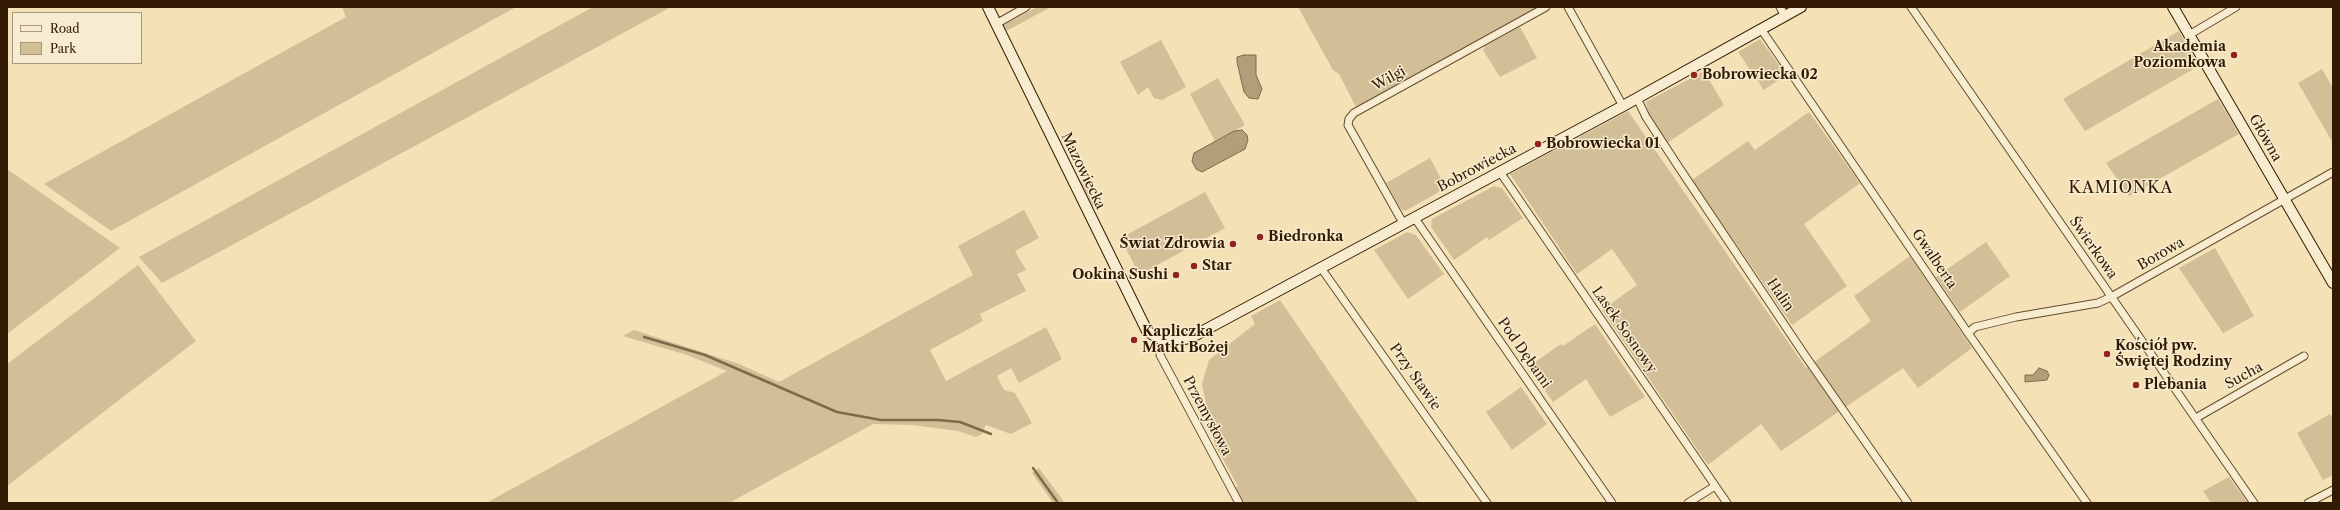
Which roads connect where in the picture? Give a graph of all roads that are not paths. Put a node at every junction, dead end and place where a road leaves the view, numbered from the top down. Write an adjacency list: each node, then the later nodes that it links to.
1 (988, 7): 10 (street, Mazowiecka)
2 (1026, 7): 10 (street)
3 (1546, 7): 19 (street, Wilgi)
4 (1568, 7): 14 (street)
5 (1801, 7): 9 (street, Bobrowiecka)
6 (1911, 7): 22 (street, Świerkowa)
7 (2173, 7): 12 (street, Główna)
8 (2236, 7): 12 (street)
9 (1783, 11): 11 (street, Bobrowiecka)
10 (996, 24): 24 (street, Mazowiecka)
11 (1762, 29): 13 (street, Bobrowiecka); 23 (street, Gwalberta)
12 (2189, 35): 17 (street, Główna)
13 (1637, 98): 14 (street, Bobrowiecka); 34 (street, Halin)
14 (1623, 106): 15 (street, Bobrowiecka)
15 (1500, 172): 18 (street, Bobrowiecka); 27 (street, Lasek Sosnowy)
16 (2333, 172): 17 (street, Borowa)
17 (2285, 199): 21 (street, Główna); 22 (street, Borowa)
18 (1414, 217): 19 (street, Bobrowiecka); 31 (street, Pod Dębami)
19 (1402, 223): 20 (street, Bobrowiecka)
20 (1321, 268): 24 (street, Bobrowiecka); 30 (street, Przy Stawie)
21 (2333, 283)
22 (2112, 297): 23 (street, Borowa); 26 (street, Świerkowa)
23 (1968, 334): 35 (street, Gwalberta)
24 (1162, 340): 29 (street, Przemysłowa)
25 (2304, 356): 26 (street, Sucha)
26 (2196, 418): 36 (street, Świerkowa)
27 (1715, 486): 32 (street); 33 (street, Lasek Sosnowy)
28 (2333, 490): 37 (street)
29 (1239, 503)
30 (1487, 503)
31 (1612, 503)
32 (1688, 503)
33 (1728, 503)
34 (1908, 503)
35 (2087, 503)
36 (2254, 503)
37 (2308, 503)

